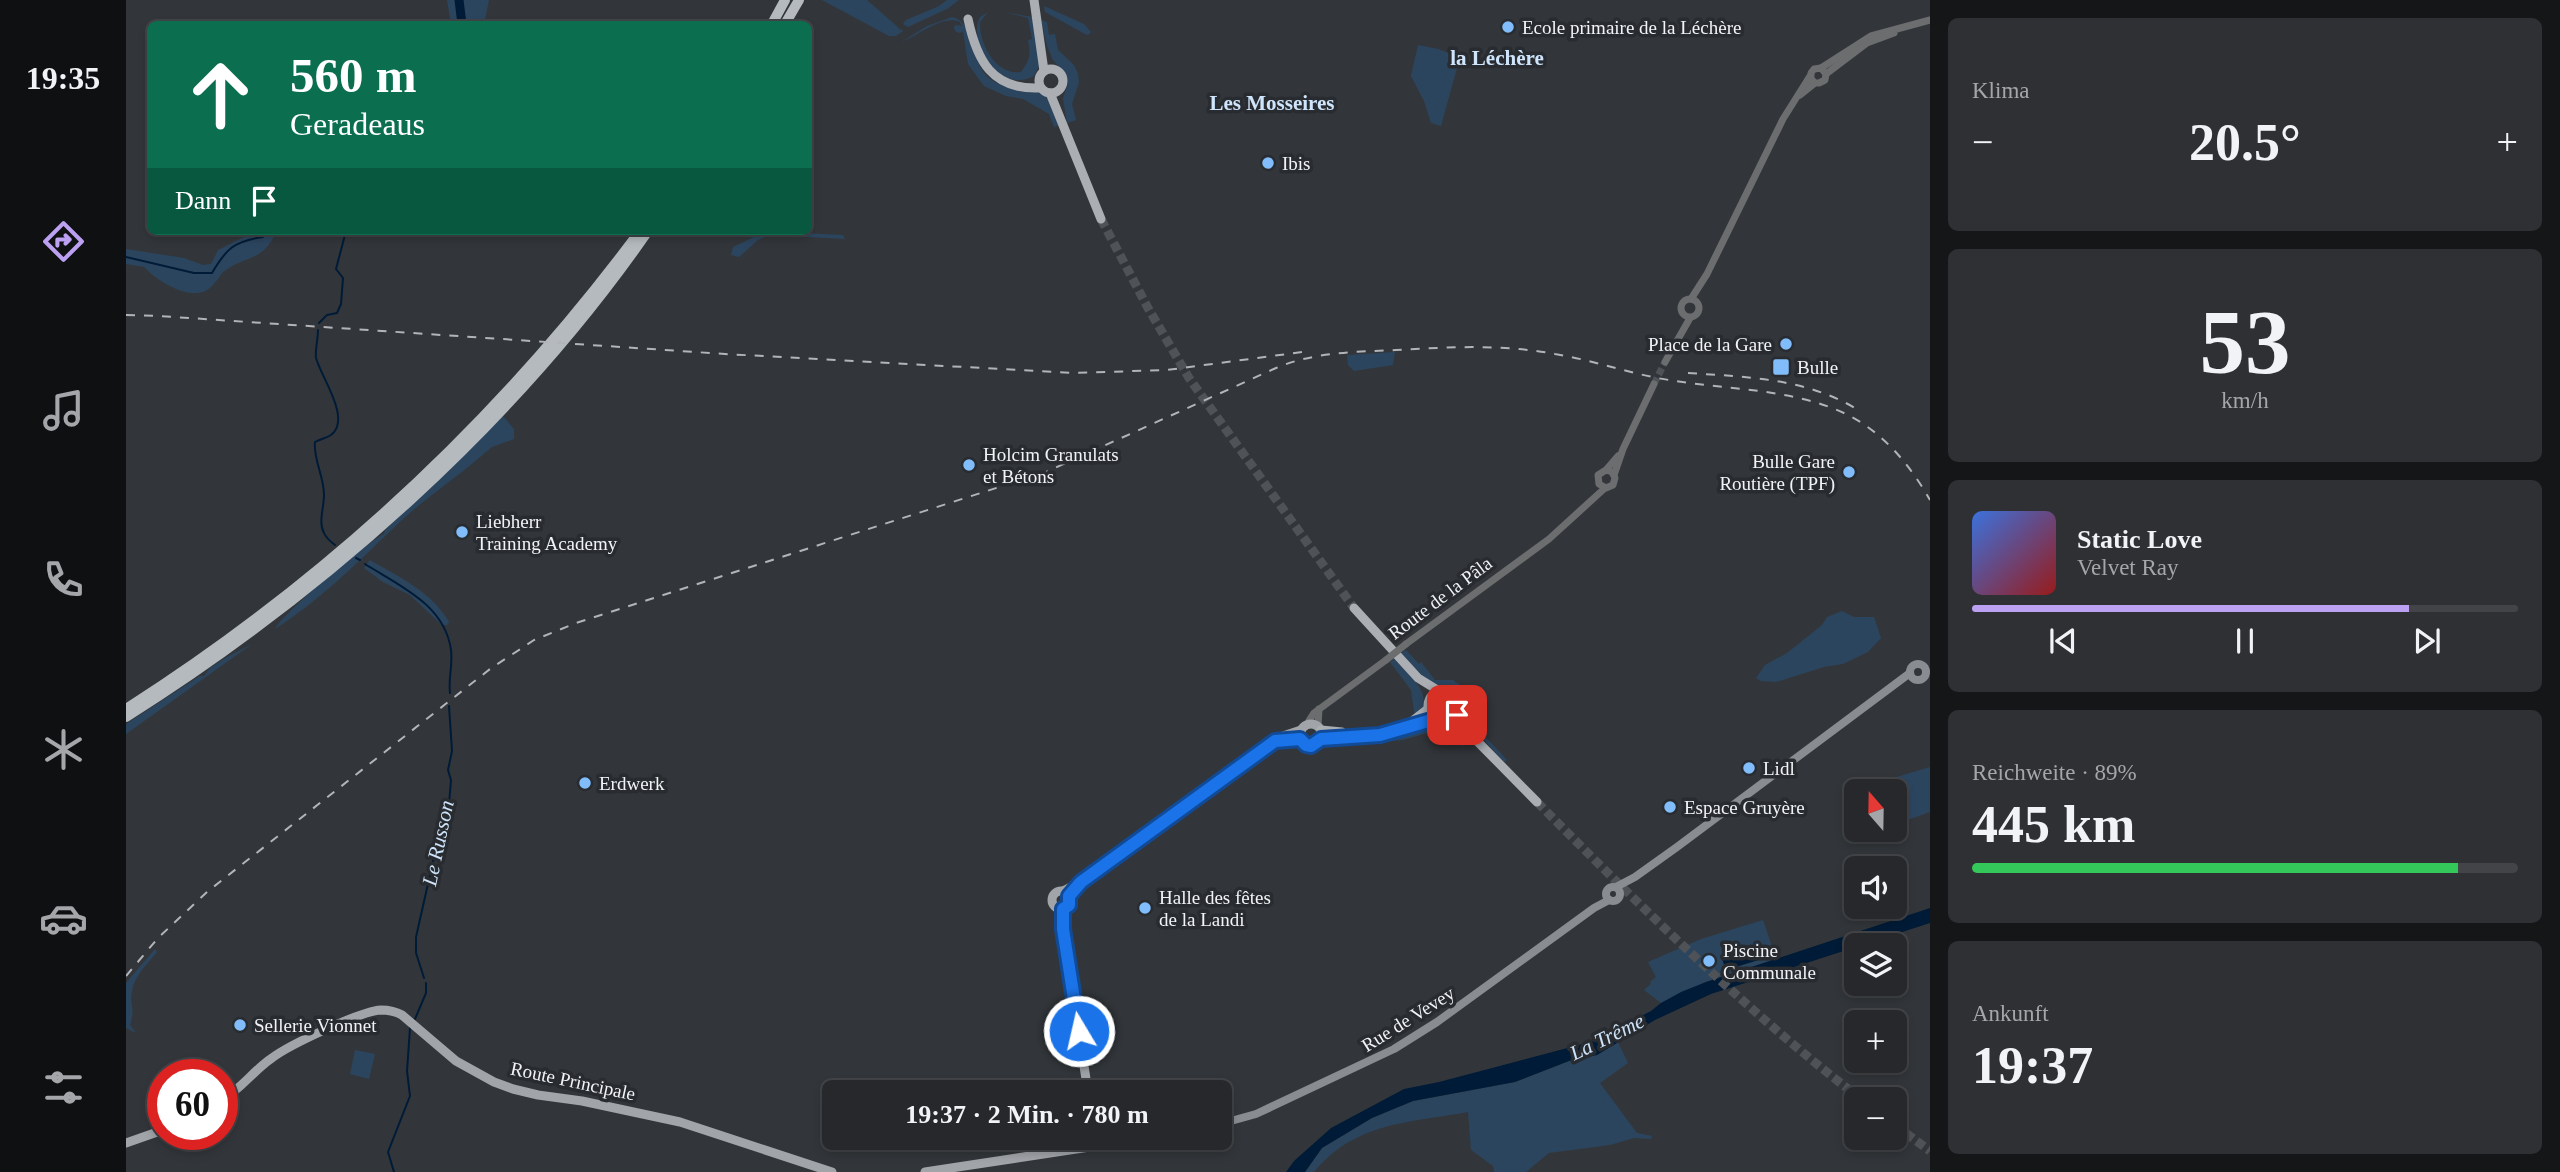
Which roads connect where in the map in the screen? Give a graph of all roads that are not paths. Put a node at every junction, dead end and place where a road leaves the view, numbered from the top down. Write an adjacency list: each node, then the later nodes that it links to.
1 (785, 0): 6 (highway)
2 (793, 0): 7 (highway)
3 (799, 0): 8 (highway)
4 (1034, 0): 11 (highway)
5 (971, 18): 11 (highway)
6 (774, 21)
7 (781, 21)
8 (787, 21)
9 (1930, 22): 10 (street)
10 (1823, 71): 12 (street); 12 (street)
11 (1044, 77): 13 (highway); 13 (highway)
12 (1813, 80): 17 (street)
13 (1054, 92): 14 (highway)
14 (1101, 219)
15 (644, 235): 31 (highway)
16 (644, 235): 33 (highway)
17 (1694, 300): 18 (street); 18 (street)
18 (1686, 316): 19 (street)
19 (1665, 362)
20 (1654, 384): 21 (street)
21 (1610, 473): 22 (street, Route de la Pâla); 23 (street, Route de la Pâla)
22 (1598, 481): 23 (street); 24 (street, Route de la Pâla)
23 (1605, 488): 24 (street, Route de la Pâla)
24 (1579, 512): 36 (street, Route de la Pâla, bridge)
25 (1354, 608): 28 (highway)
26 (1928, 674): 27 (main road); 27 (main road)
27 (1911, 676): 43 (main road, Rue de Vevey)
28 (1418, 678): 29 (highway); 30 (highway)
29 (1439, 691): 30 (highway); 32 (highway)
30 (1429, 704): 34 (highway); 36 (highway)
31 (126, 709)
32 (1458, 713): 35 (highway); 37 (highway)
33 (126, 717)
34 (1435, 719): 35 (highway); 36 (highway)
35 (1449, 721): 37 (highway)
36 (1311, 731): 39 (main road)
37 (1473, 737): 38 (highway)
38 (1537, 802)
39 (1066, 894): 40 (main road); 40 (main road)
40 (1059, 909): 41 (main road)
41 (1086, 1080)
42 (238, 1088): 47 (main road, Route Principale)
43 (1232, 1121)
44 (147, 1136): 45 (main road)
45 (126, 1143)
46 (1050, 1150): 48 (main road)
47 (832, 1172)
48 (925, 1172)

